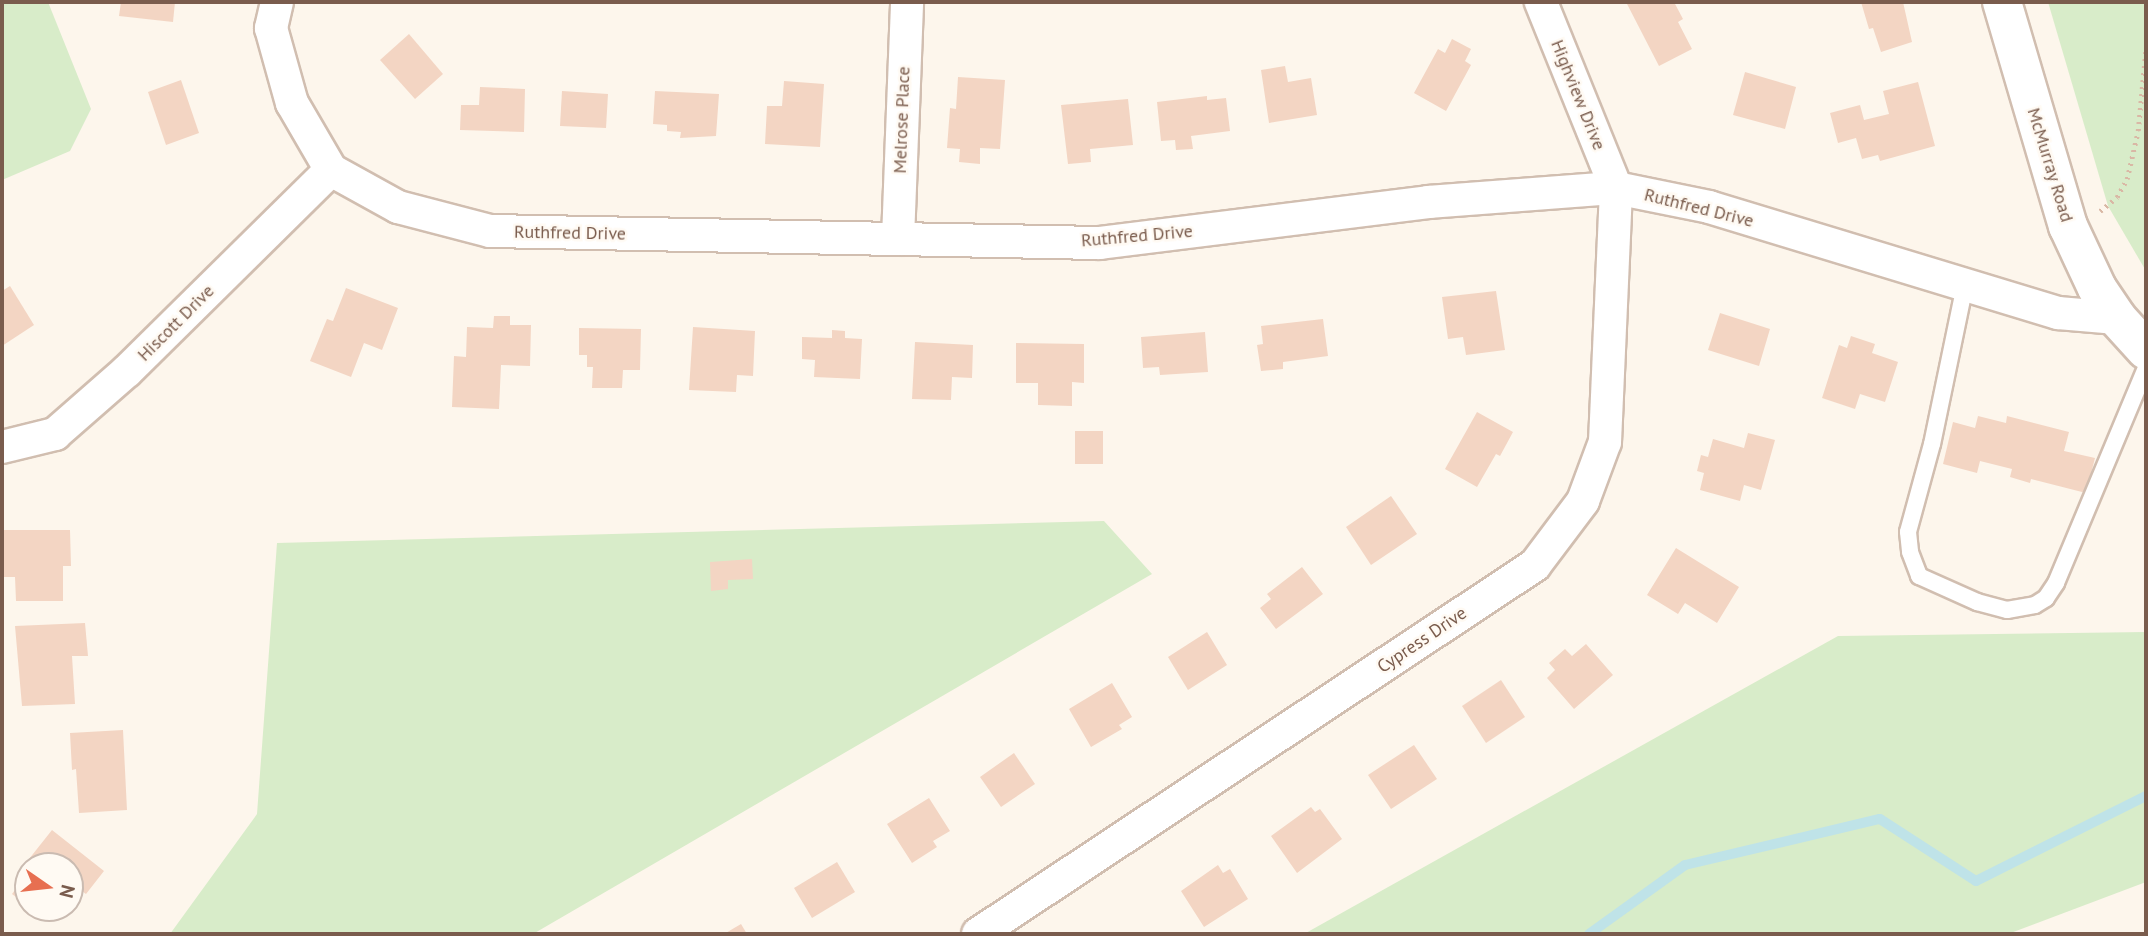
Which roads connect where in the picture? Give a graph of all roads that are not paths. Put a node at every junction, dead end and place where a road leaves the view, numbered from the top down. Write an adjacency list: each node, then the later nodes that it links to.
1 (277, 2): 5 (street)
2 (906, 2): 7 (street, Melrose Place)
3 (1541, 2): 6 (street, Highview Drive)
4 (2002, 2): 9 (main road, McMurray Road)
5 (331, 170): 7 (street, Ruthfred Drive); 12 (street, Hiscott Drive)
6 (1616, 188): 7 (street, Ruthfred Drive); 8 (street, Ruthfred Drive); 13 (street, Cypress Drive)
7 (898, 239)
8 (1965, 285): 9 (street, Ruthfred Drive); 11 (lane)
9 (2117, 318): 10 (main road, McMurray Road)
10 (2146, 350)
11 (2146, 368)
12 (2, 447)
13 (978, 934)

